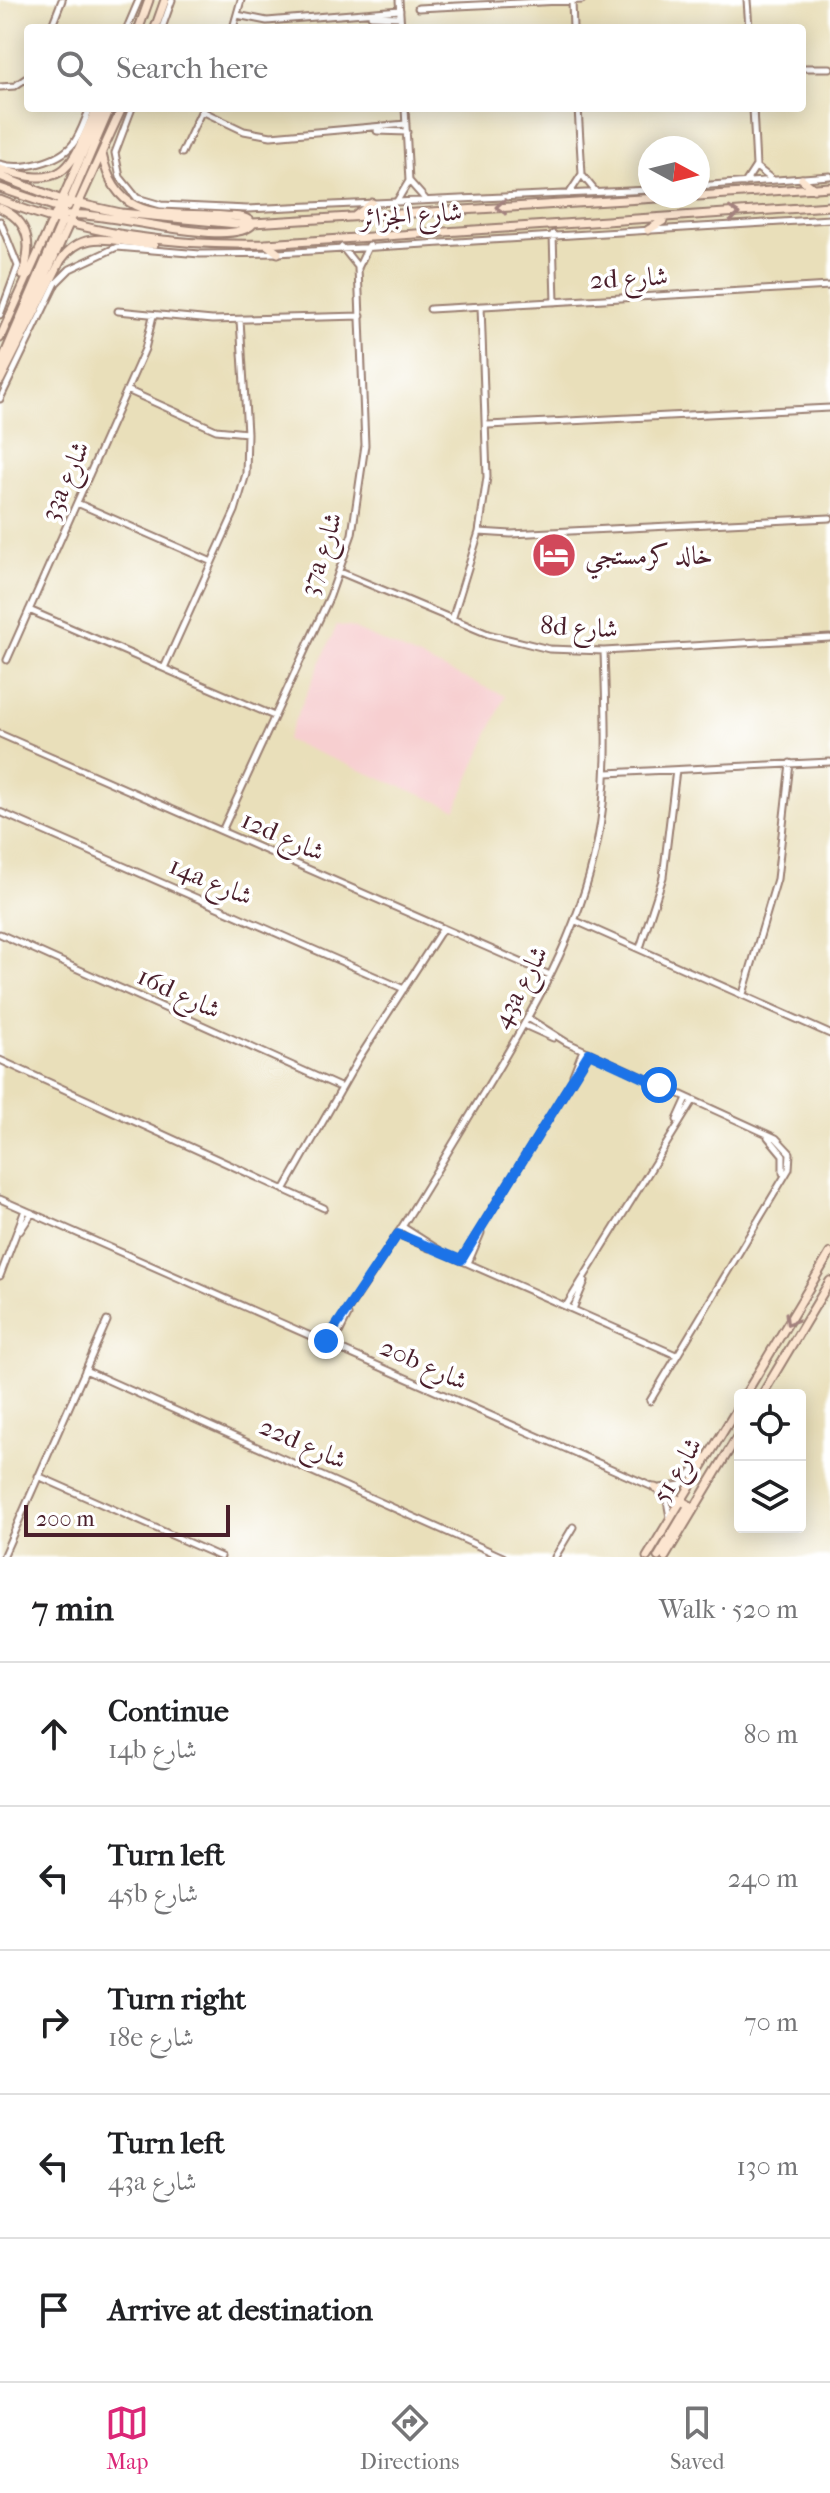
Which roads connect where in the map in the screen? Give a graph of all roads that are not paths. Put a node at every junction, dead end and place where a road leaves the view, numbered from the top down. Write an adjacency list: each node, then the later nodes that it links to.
1 (62, 0): 15 (street)
2 (139, 0): 16 (street)
3 (149, 0): 17 (main road)
4 (165, 0): 18 (main road)
5 (172, 0): 19 (street)
6 (241, 0): 14 (street)
7 (399, 0): 13 (street)
8 (531, 0): 9 (street); 12 (street)
9 (572, 0): 10 (street); 22 (street)
10 (582, 0)
11 (747, 0): 23 (street)
12 (418, 8)
13 (400, 13): 14 (street); 21 (street)
14 (237, 15): 20 (street)
15 (53, 24)
16 (129, 24)
17 (140, 24)
18 (156, 24)
19 (163, 24)
20 (234, 24)
21 (401, 24)
22 (573, 24)
23 (749, 24)
24 (806, 68): 25 (street)
25 (830, 68)
26 (24, 79): 27 (street)
27 (0, 87)
28 (88, 112): 44 (street)
29 (98, 112): 44 (main road)
30 (99, 112): 69 (main road)
31 (108, 112): 69 (main road)
32 (120, 112): 43 (main road)
33 (131, 112): 65 (street)
34 (202, 112): 42 (street)
35 (207, 112): 40 (street)
36 (405, 112): 39 (street)
37 (578, 112): 46 (street)
38 (753, 112): 45 (street)
39 (406, 124): 40 (street); 41 (street)
40 (368, 130): 41 (street)
41 (407, 132): 50 (street)
42 (182, 153)
43 (102, 154): 66 (main road); 77 (main road)
44 (0, 166)
45 (756, 166): 51 (street); 52 (street)
46 (582, 174): 58 (street); 60 (street)
47 (0, 176): 69 (main road)
48 (830, 176): 49 (street)
49 (802, 179): 51 (street); 56 (main road)
50 (409, 181): 63 (street); 64 (street)
51 (777, 181): 52 (street)
52 (745, 183): 53 (street)
53 (710, 185)
54 (830, 187): 56 (main road)
55 (0, 188): 69 (main road)
56 (814, 189): 59 (main road)
57 (638, 191): 58 (street)
58 (597, 193): 60 (street)
59 (710, 195)
60 (566, 196): 63 (street)
61 (638, 199): 70 (main road, شارع الجزائر, one-way to 70)
62 (0, 200): 71 (main road, شارع الجزائر)
63 (426, 200): 64 (street)
64 (397, 201): 65 (street)
65 (372, 203): 70 (main road)
66 (79, 204): 69 (main road); 77 (main road, شارع الجزائر)
67 (830, 206): 72 (main road, شارع الجزائر, one-way to 67)
68 (0, 208): 97 (main road)
69 (66, 208): 71 (main road); 75 (main road); 76 (main road); 77 (main road)
70 (354, 217): 77 (main road, شارع الجزائر)
71 (52, 219): 75 (main road, شارع الجزائر); 97 (main road)
72 (665, 219): 78 (main road); 81 (main road, شارع الجزائر)
73 (830, 219): 78 (street)
74 (0, 221): 88 (street)
75 (61, 222): 76 (main road, شارع الجزائر); 99 (main road)
76 (70, 224): 80 (main road, شارع الجزائر); 100 (main road)
77 (253, 224)
78 (648, 230): 79 (street)
79 (553, 234): 82 (street); 89 (street)
80 (163, 242): 81 (main road, شارع الجزائر); 101 (main road)
81 (266, 244): 84 (main road)
82 (369, 245): 83 (street); 85 (street, 37a شارع)
83 (342, 247): 84 (street); 85 (street)
84 (278, 253): 103 (street)
85 (358, 268): 95 (street, 37a شارع)
86 (830, 286): 89 (street, 2d شارع)
87 (0, 288): 88 (street)
88 (9, 293): 93 (street)
89 (555, 302): 90 (street, 2d شارع)
90 (481, 306): 91 (street, 2d شارع); 105 (street)
91 (430, 309)
92 (118, 311): 94 (street)
93 (0, 315)
94 (153, 316): 96 (street); 102 (street, 33a شارع)
95 (361, 316): 96 (street); 111 (street, 37a شارع)
96 (240, 320): 106 (street)
97 (8, 321): 98 (main road)
98 (0, 338)
99 (0, 365)
100 (0, 375)
101 (0, 381)
102 (127, 390): 106 (street); 107 (street, 33a شارع)
103 (0, 399)
104 (830, 408): 105 (street)
105 (488, 425): 109 (street)
106 (247, 433): 110 (street)
107 (77, 502): 110 (street); 112 (street, 33a شارع)
108 (830, 518): 109 (street)
109 (479, 532): 113 (street)
110 (212, 562): 117 (street)
111 (340, 572): 113 (street, 8d شارع); 118 (street, 37a شارع)
112 (29, 610): 116 (street, 33a شارع); 117 (street)
113 (452, 620): 115 (street, 8d شارع)
114 (830, 638): 115 (street, 8d شارع)
115 (604, 651): 123 (street, 43a شارع)
116 (7, 660)
117 (164, 668): 118 (street)
118 (274, 716): 125 (street, 37a شارع)
119 (0, 734): 125 (street, 12d شارع)
120 (830, 762): 121 (street)
121 (790, 763): 122 (street); 132 (street)
122 (676, 770): 123 (street); 129 (street)
123 (607, 773): 126 (street, 43a شارع)
124 (0, 812): 131 (street, 14a شارع)
125 (222, 831): 127 (street, 12d شارع)
126 (576, 921): 129 (street); 130 (street, 43a شارع)
127 (443, 928): 130 (street, 12d شارع); 131 (street)
128 (0, 934): 139 (street, 16d شارع)
129 (640, 948): 132 (street)
130 (550, 975): 133 (street, 43a شارع)
131 (404, 989): 139 (street)
132 (743, 994): 135 (street)
133 (528, 1018): 134 (street, 43a شارع); 136 (street)
134 (524, 1025): 136 (street); 147 (street, 43a شارع)
135 (830, 1034)
136 (566, 1042): 137 (street)
137 (586, 1051): 140 (street); 146 (street)
138 (0, 1060): 141 (street)
139 (342, 1088): 141 (street)
140 (690, 1100): 157 (street); 161 (street)
141 (284, 1190): 143 (street)
142 (0, 1199): 144 (street, 20b شارع)
143 (324, 1208)
144 (25, 1210): 145 (street, 20b شارع); 148 (street)
145 (32, 1213): 148 (street); 159 (street, 20b شارع)
146 (484, 1224): 152 (street); 153 (street)
147 (403, 1227): 149 (street, 43a شارع); 150 (street)
148 (19, 1231): 154 (street)
149 (398, 1234): 150 (street); 156 (street, 43a شارع)
150 (442, 1252): 152 (street)
151 (830, 1253): 163 (main road, one-way to 163)
152 (461, 1260): 153 (street)
153 (468, 1263): 157 (street)
154 (0, 1276)
155 (830, 1281): 164 (main road)
156 (353, 1303): 159 (street, 43a شارع); 160 (street, 43a شارع)
157 (569, 1308): 161 (street)
158 (107, 1321): 162 (street)
159 (326, 1341): 160 (street, 20b شارع)
160 (333, 1345): 170 (street, 20b شارع)
161 (676, 1355): 165 (street)
162 (85, 1370): 169 (street); 176 (street, 22d شارع)
163 (749, 1389)
164 (766, 1389)
165 (650, 1401)
166 (734, 1414): 168 (main road, شارع 51)
167 (734, 1442): 180 (main road, شارع 51)
168 (709, 1455): 170 (street); 171 (main road, شارع 51)
169 (38, 1476): 174 (street); 175 (street)
170 (655, 1488): 171 (main road); 172 (street)
171 (683, 1500): 172 (main road, شارع 51); 179 (main road)
172 (670, 1519): 178 (main road, شارع 51)
173 (573, 1527): 177 (street)
174 (3, 1557)
175 (221, 1557)
176 (503, 1557)
177 (555, 1557)
178 (647, 1557)
179 (658, 1557)
180 (665, 1557)

